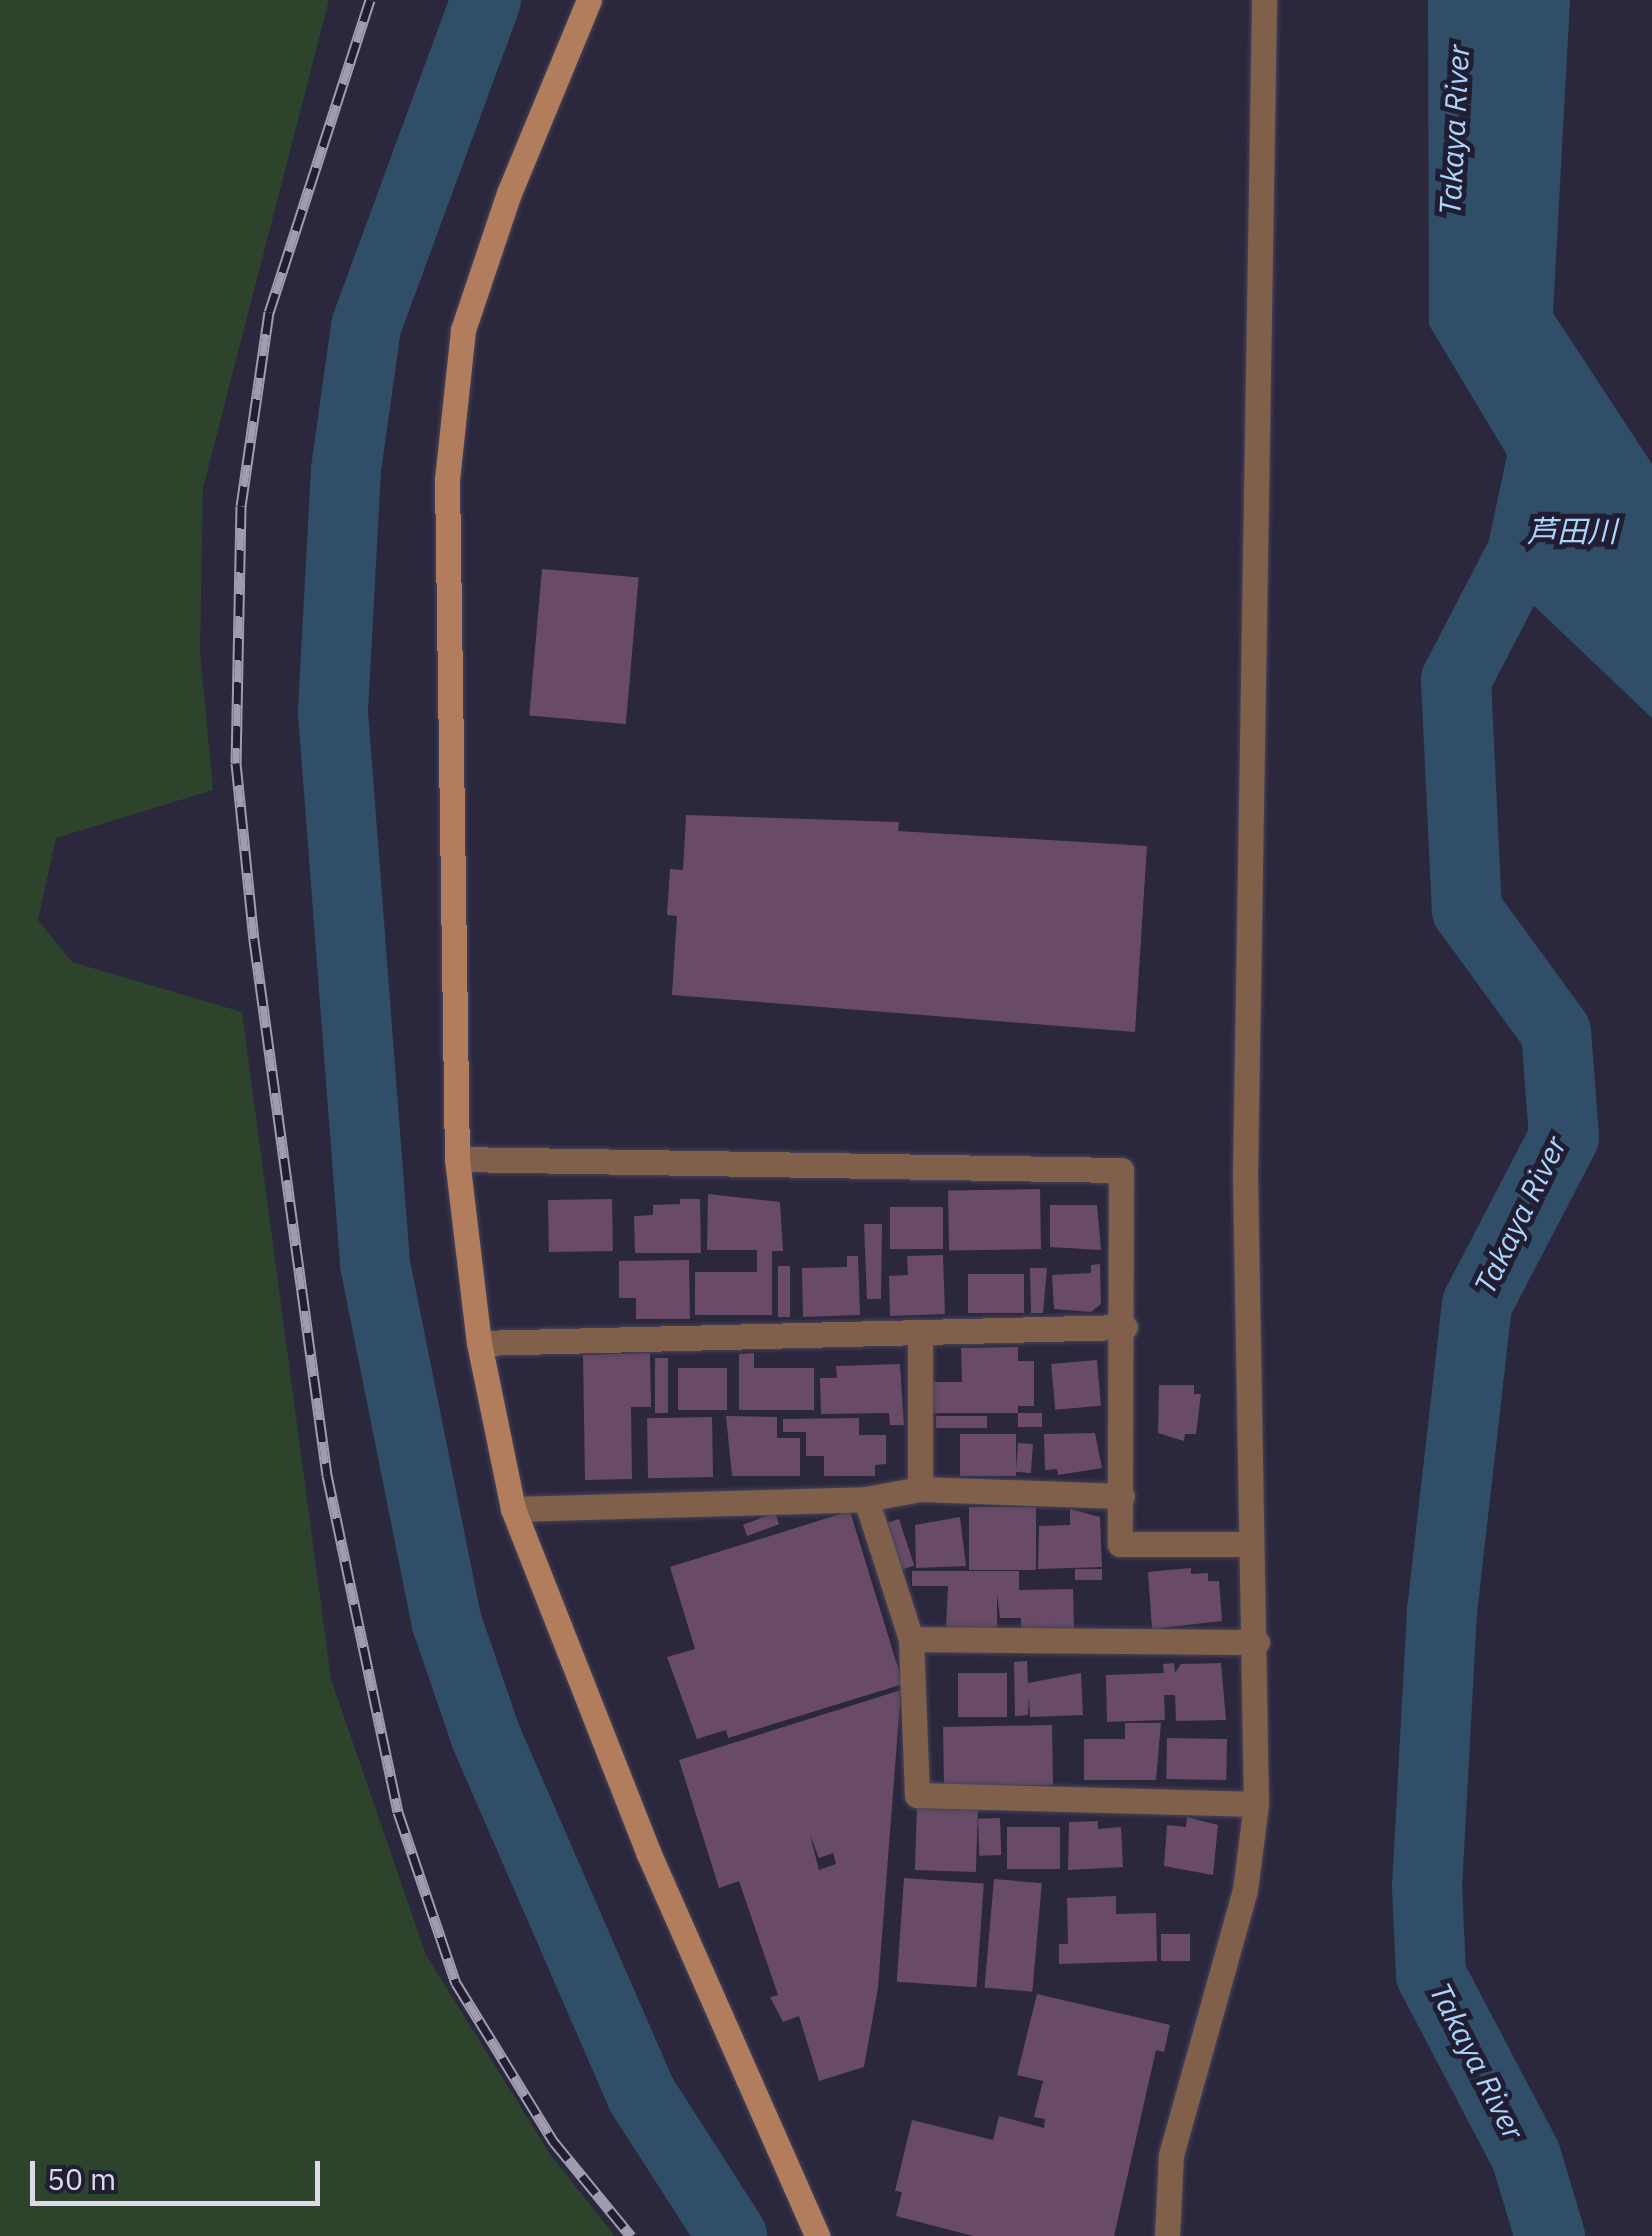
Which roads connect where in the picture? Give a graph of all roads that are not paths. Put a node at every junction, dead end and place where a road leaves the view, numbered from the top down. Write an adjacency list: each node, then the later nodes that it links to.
1 (589, 0): 3 (street)
2 (1264, 0): 11 (street)
3 (457, 1159): 4 (street); 6 (street)
4 (1124, 1328): 5 (street); 8 (street)
5 (920, 1337): 6 (street); 7 (street)
6 (479, 1343): 10 (street)
7 (920, 1488): 8 (street); 9 (street)
8 (1122, 1496): 11 (street)
9 (866, 1499): 10 (street); 12 (street)
10 (513, 1508): 15 (street)
11 (1247, 1544): 13 (street)
12 (911, 1639): 13 (street); 14 (street)
13 (1257, 1642): 14 (street)
14 (1256, 1804): 16 (street)
15 (817, 2236)
16 (1166, 2236)

